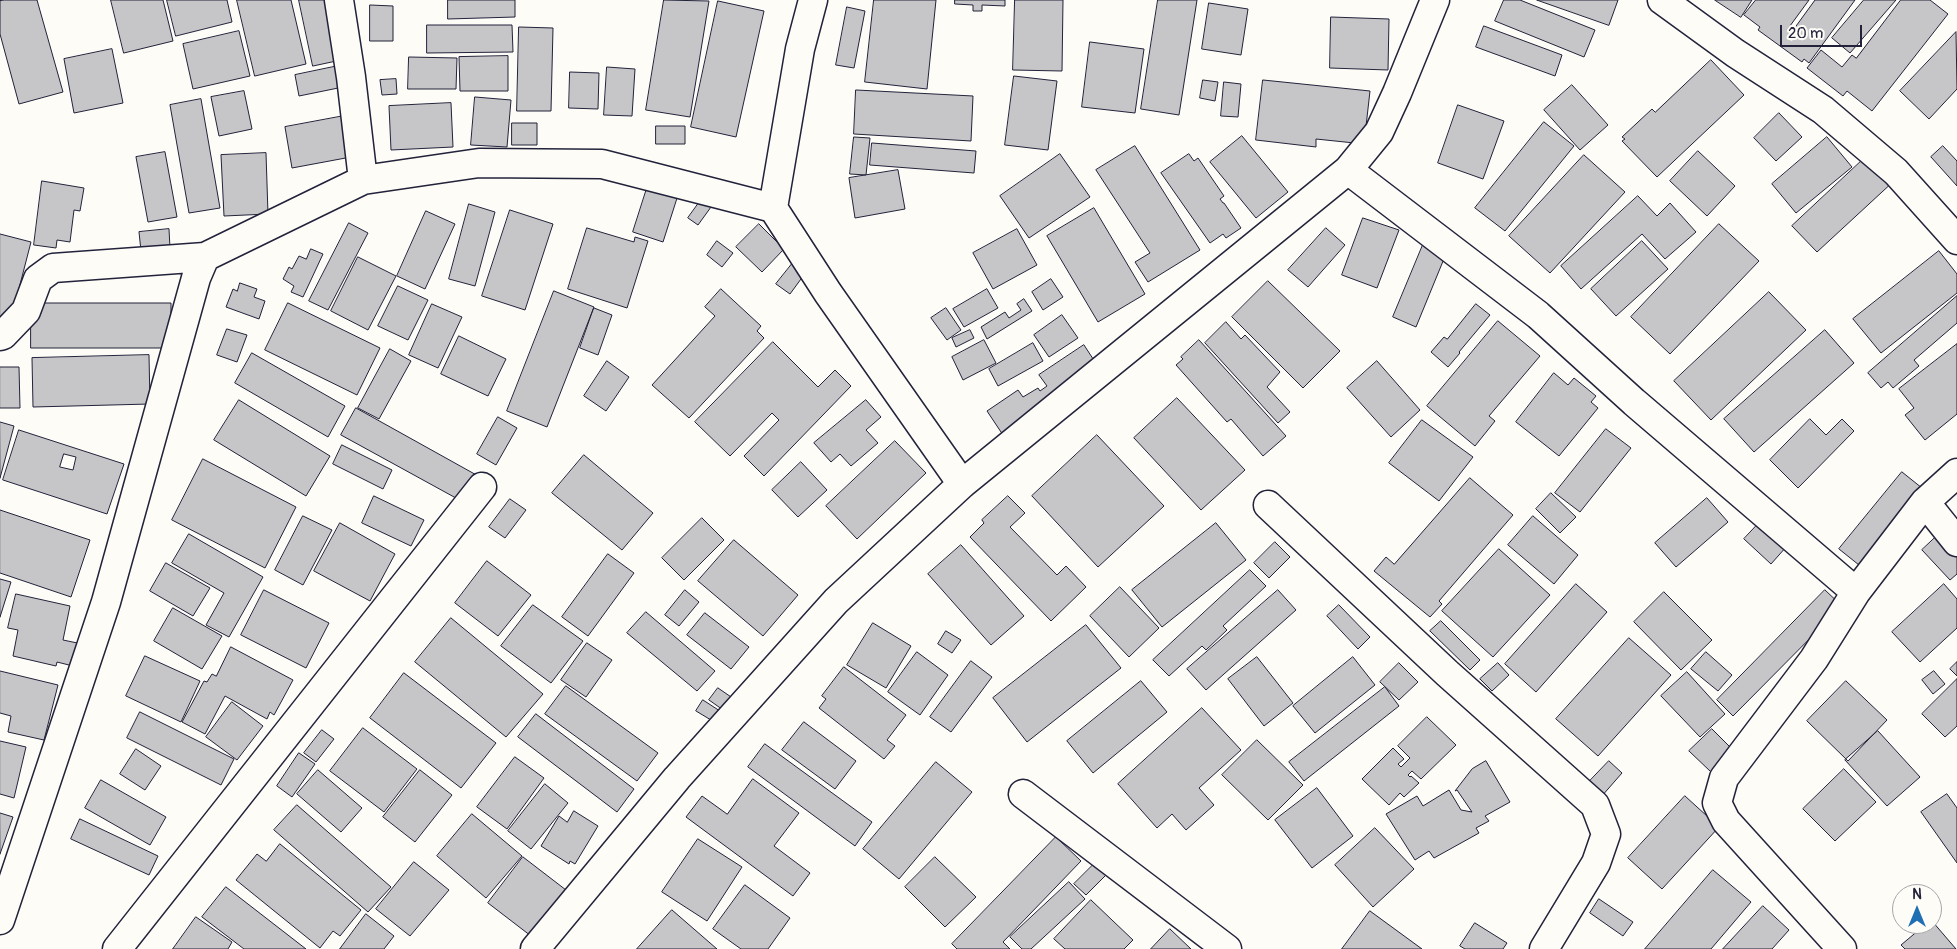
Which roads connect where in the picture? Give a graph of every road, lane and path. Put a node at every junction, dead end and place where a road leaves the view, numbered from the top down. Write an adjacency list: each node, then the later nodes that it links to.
1 (339, 0): 6 (street)
2 (813, 0): 7 (street)
3 (1435, 0): 5 (street)
4 (1662, 0): 8 (street)
5 (1348, 170): 12 (street); 17 (street)
6 (363, 180): 7 (street); 9 (street)
7 (773, 208): 12 (street)
8 (1957, 240)
9 (205, 257): 10 (street); 19 (street)
10 (0, 336)
11 (1957, 473): 14 (street)
12 (962, 484): 21 (street)
13 (482, 487): 20 (street)
14 (1925, 502): 16 (street); 17 (street)
15 (1268, 505): 23 (street)
16 (1957, 542)
17 (1856, 592): 24 (street)
18 (1022, 794): 22 (street)
19 (0, 920)
20 (117, 949)
21 (535, 949)
22 (1227, 949)
23 (1544, 949)
24 (1842, 949)

